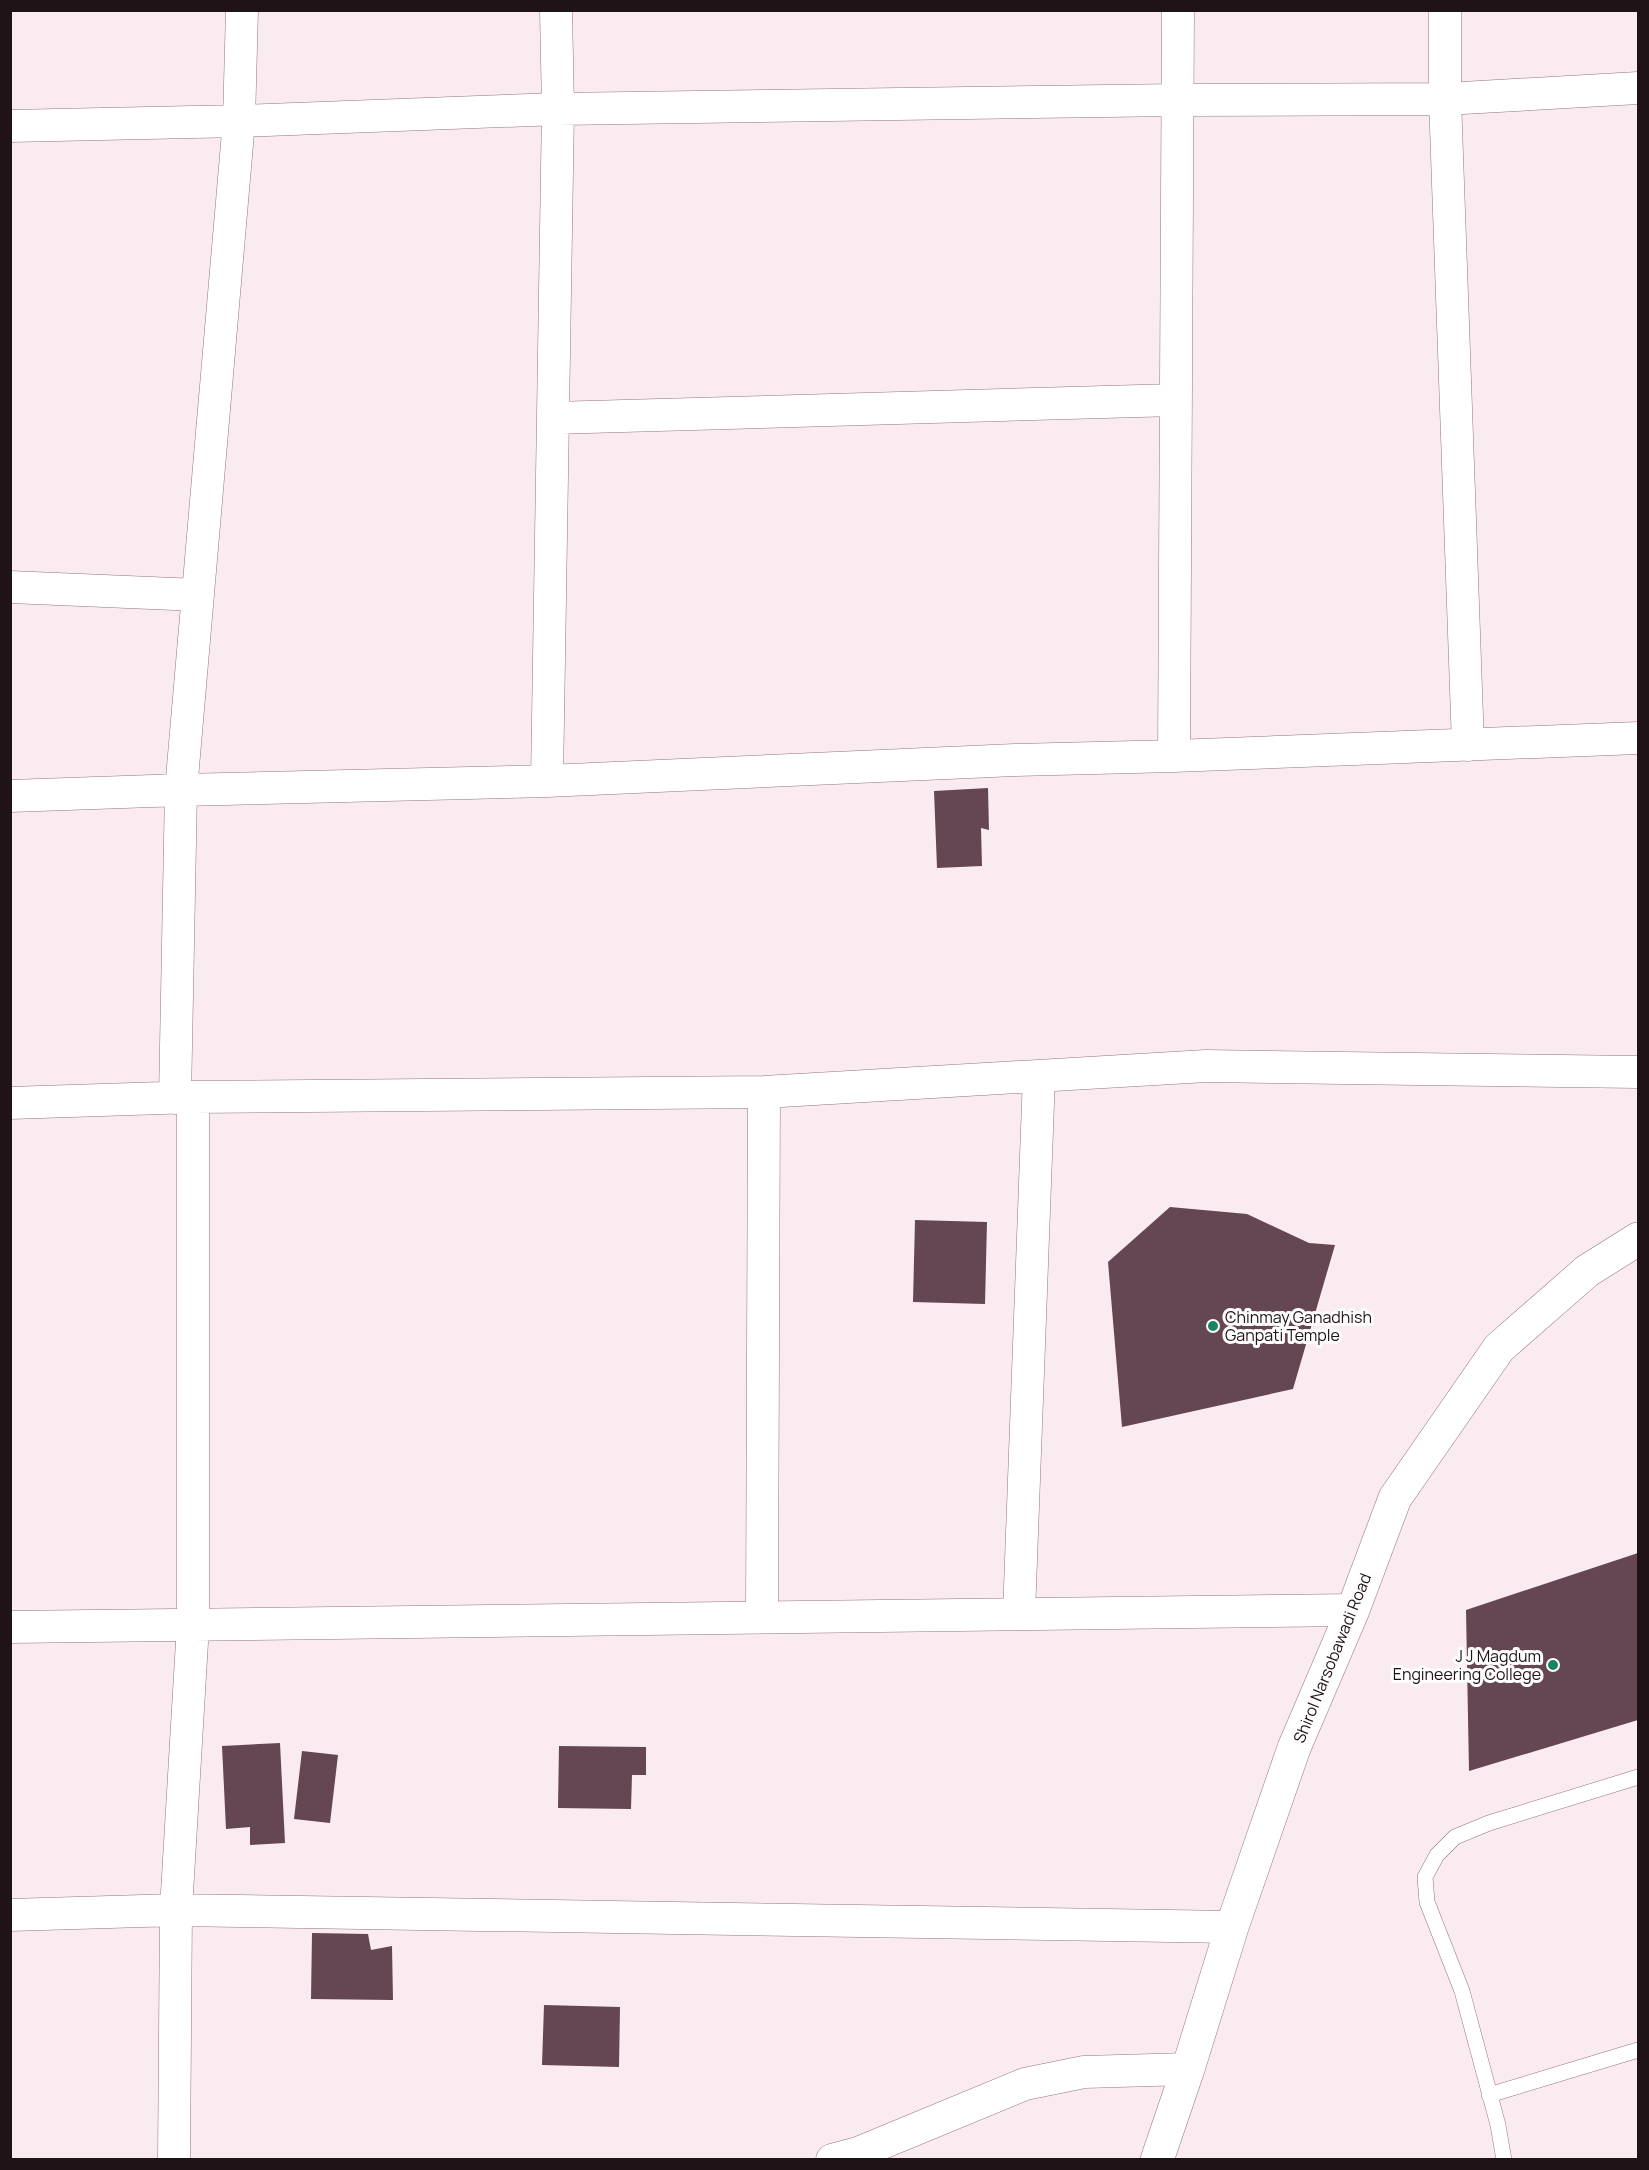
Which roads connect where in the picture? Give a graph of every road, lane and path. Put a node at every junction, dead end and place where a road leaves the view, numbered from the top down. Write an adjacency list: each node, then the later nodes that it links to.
1 (242, 10): 9 (street)
2 (556, 10): 8 (street)
3 (1178, 10): 7 (street)
4 (1445, 10): 6 (street)
5 (1638, 88): 6 (street)
6 (1445, 99): 7 (street); 16 (street)
7 (1178, 100): 8 (street); 11 (street)
8 (558, 109): 9 (street); 12 (street)
9 (239, 121): 10 (street); 14 (street)
10 (10, 126)
11 (1175, 400): 12 (street); 17 (street)
12 (553, 418): 18 (street)
13 (10, 587): 14 (street)
14 (198, 595): 19 (street)
15 (1638, 738): 16 (street)
16 (1468, 745): 17 (street)
17 (1174, 756): 18 (street)
18 (547, 781): 19 (street)
19 (181, 790): 20 (street); 24 (street)
20 (10, 796)
21 (1638, 1072): 22 (street)
22 (1039, 1076): 23 (street); 28 (street)
23 (764, 1092): 24 (street); 29 (street)
24 (184, 1097): 25 (street); 30 (street)
25 (10, 1103)
26 (1638, 1239): 27 (main road, Shirol Narsobawadi Road)
27 (1353, 1610): 28 (street); 35 (main road, Shirol Narsobawadi Road)
28 (1019, 1614): 29 (street)
29 (762, 1617): 30 (street)
30 (193, 1625): 31 (street); 33 (street)
31 (10, 1627)
32 (1638, 1777): 38 (lane)
33 (176, 1910): 34 (street); 35 (street); 39 (street)
34 (10, 1915)
35 (1232, 1927): 37 (main road, Shirol Narsobawadi Road)
36 (1638, 2050): 38 (lane)
37 (1188, 2069): 40 (street); 41 (main road, Shirol Narsobawadi Road)
38 (1489, 2095): 42 (lane)
39 (174, 2160)
40 (832, 2160)
41 (1157, 2160)
42 (1504, 2160)

